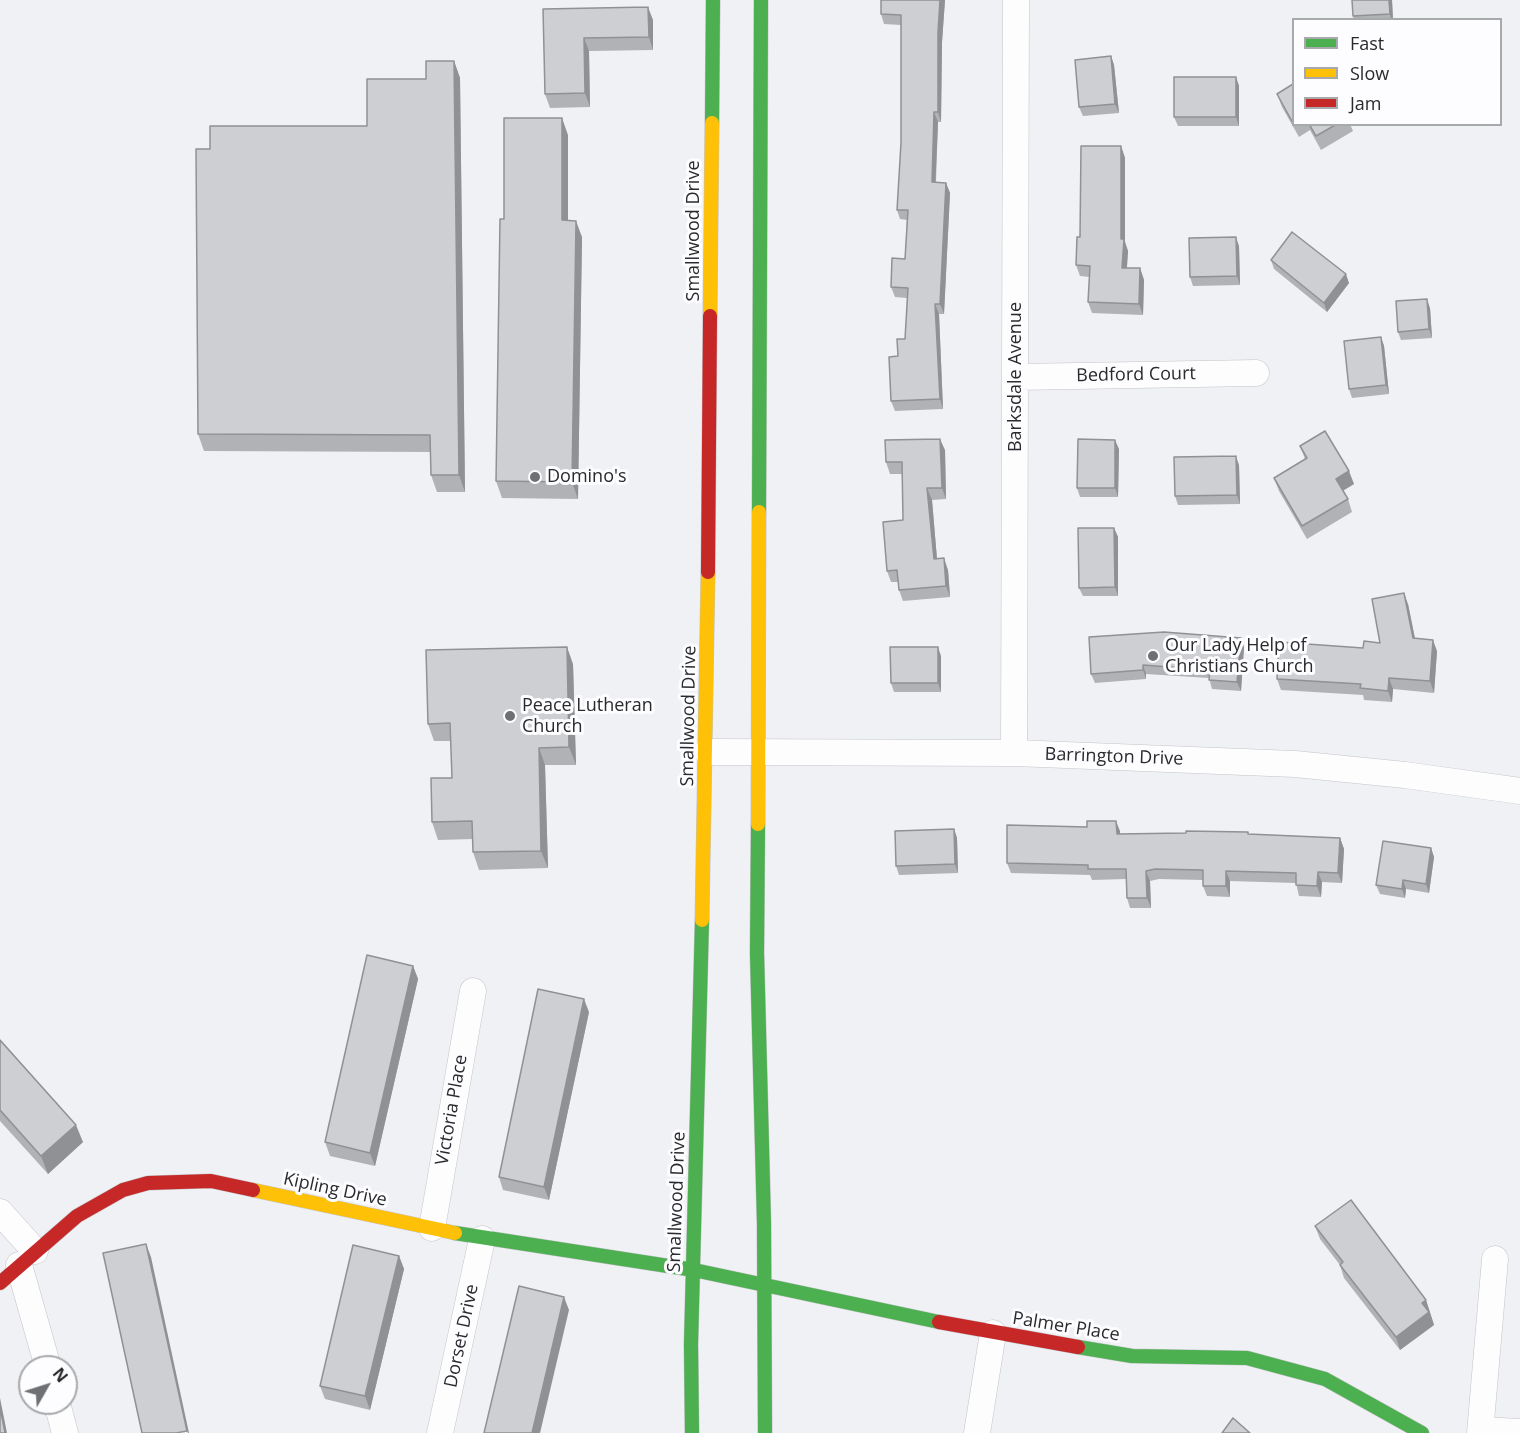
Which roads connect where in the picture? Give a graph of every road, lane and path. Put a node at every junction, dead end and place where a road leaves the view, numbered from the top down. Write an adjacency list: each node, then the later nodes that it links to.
1 (713, 0): 6 (main road, Smallwood Drive)
2 (761, 0): 7 (main road)
3 (1016, 0): 5 (street, Barksdale Avenue)
4 (1256, 373): 5 (street, Bedford Court)
5 (1016, 377): 8 (street, Barksdale Avenue)
6 (707, 752): 7 (street, Barrington Drive); 16 (main road, Smallwood Drive)
7 (759, 753): 8 (street, Barrington Drive); 18 (main road)
8 (1014, 753): 9 (street, Barrington Drive)
9 (1520, 791)
10 (473, 991): 12 (street, Victoria Place)
11 (0, 1212): 14 (street)
12 (432, 1228): 13 (main road, Kipling Drive); 14 (main road, Kipling Drive)
13 (482, 1239): 16 (main road, Kipling Drive); 25 (street, Dorset Drive)
14 (27, 1258): 17 (main road, Kipling Drive); 20 (street)
15 (1495, 1259): 22 (street)
16 (694, 1270): 18 (main road, Palmer Place); 26 (main road, Smallwood Drive)
17 (0, 1283)
18 (762, 1284): 19 (main road, Palmer Place); 27 (main road)
19 (993, 1333): 28 (street); 29 (main road, Palmer Place)
20 (46, 1355)
21 (60, 1415): 24 (street)
22 (1480, 1431): 23 (street)
23 (1520, 1432)
24 (64, 1433)
25 (440, 1433)
26 (692, 1433)
27 (765, 1433)
28 (977, 1433)
29 (1422, 1433)

